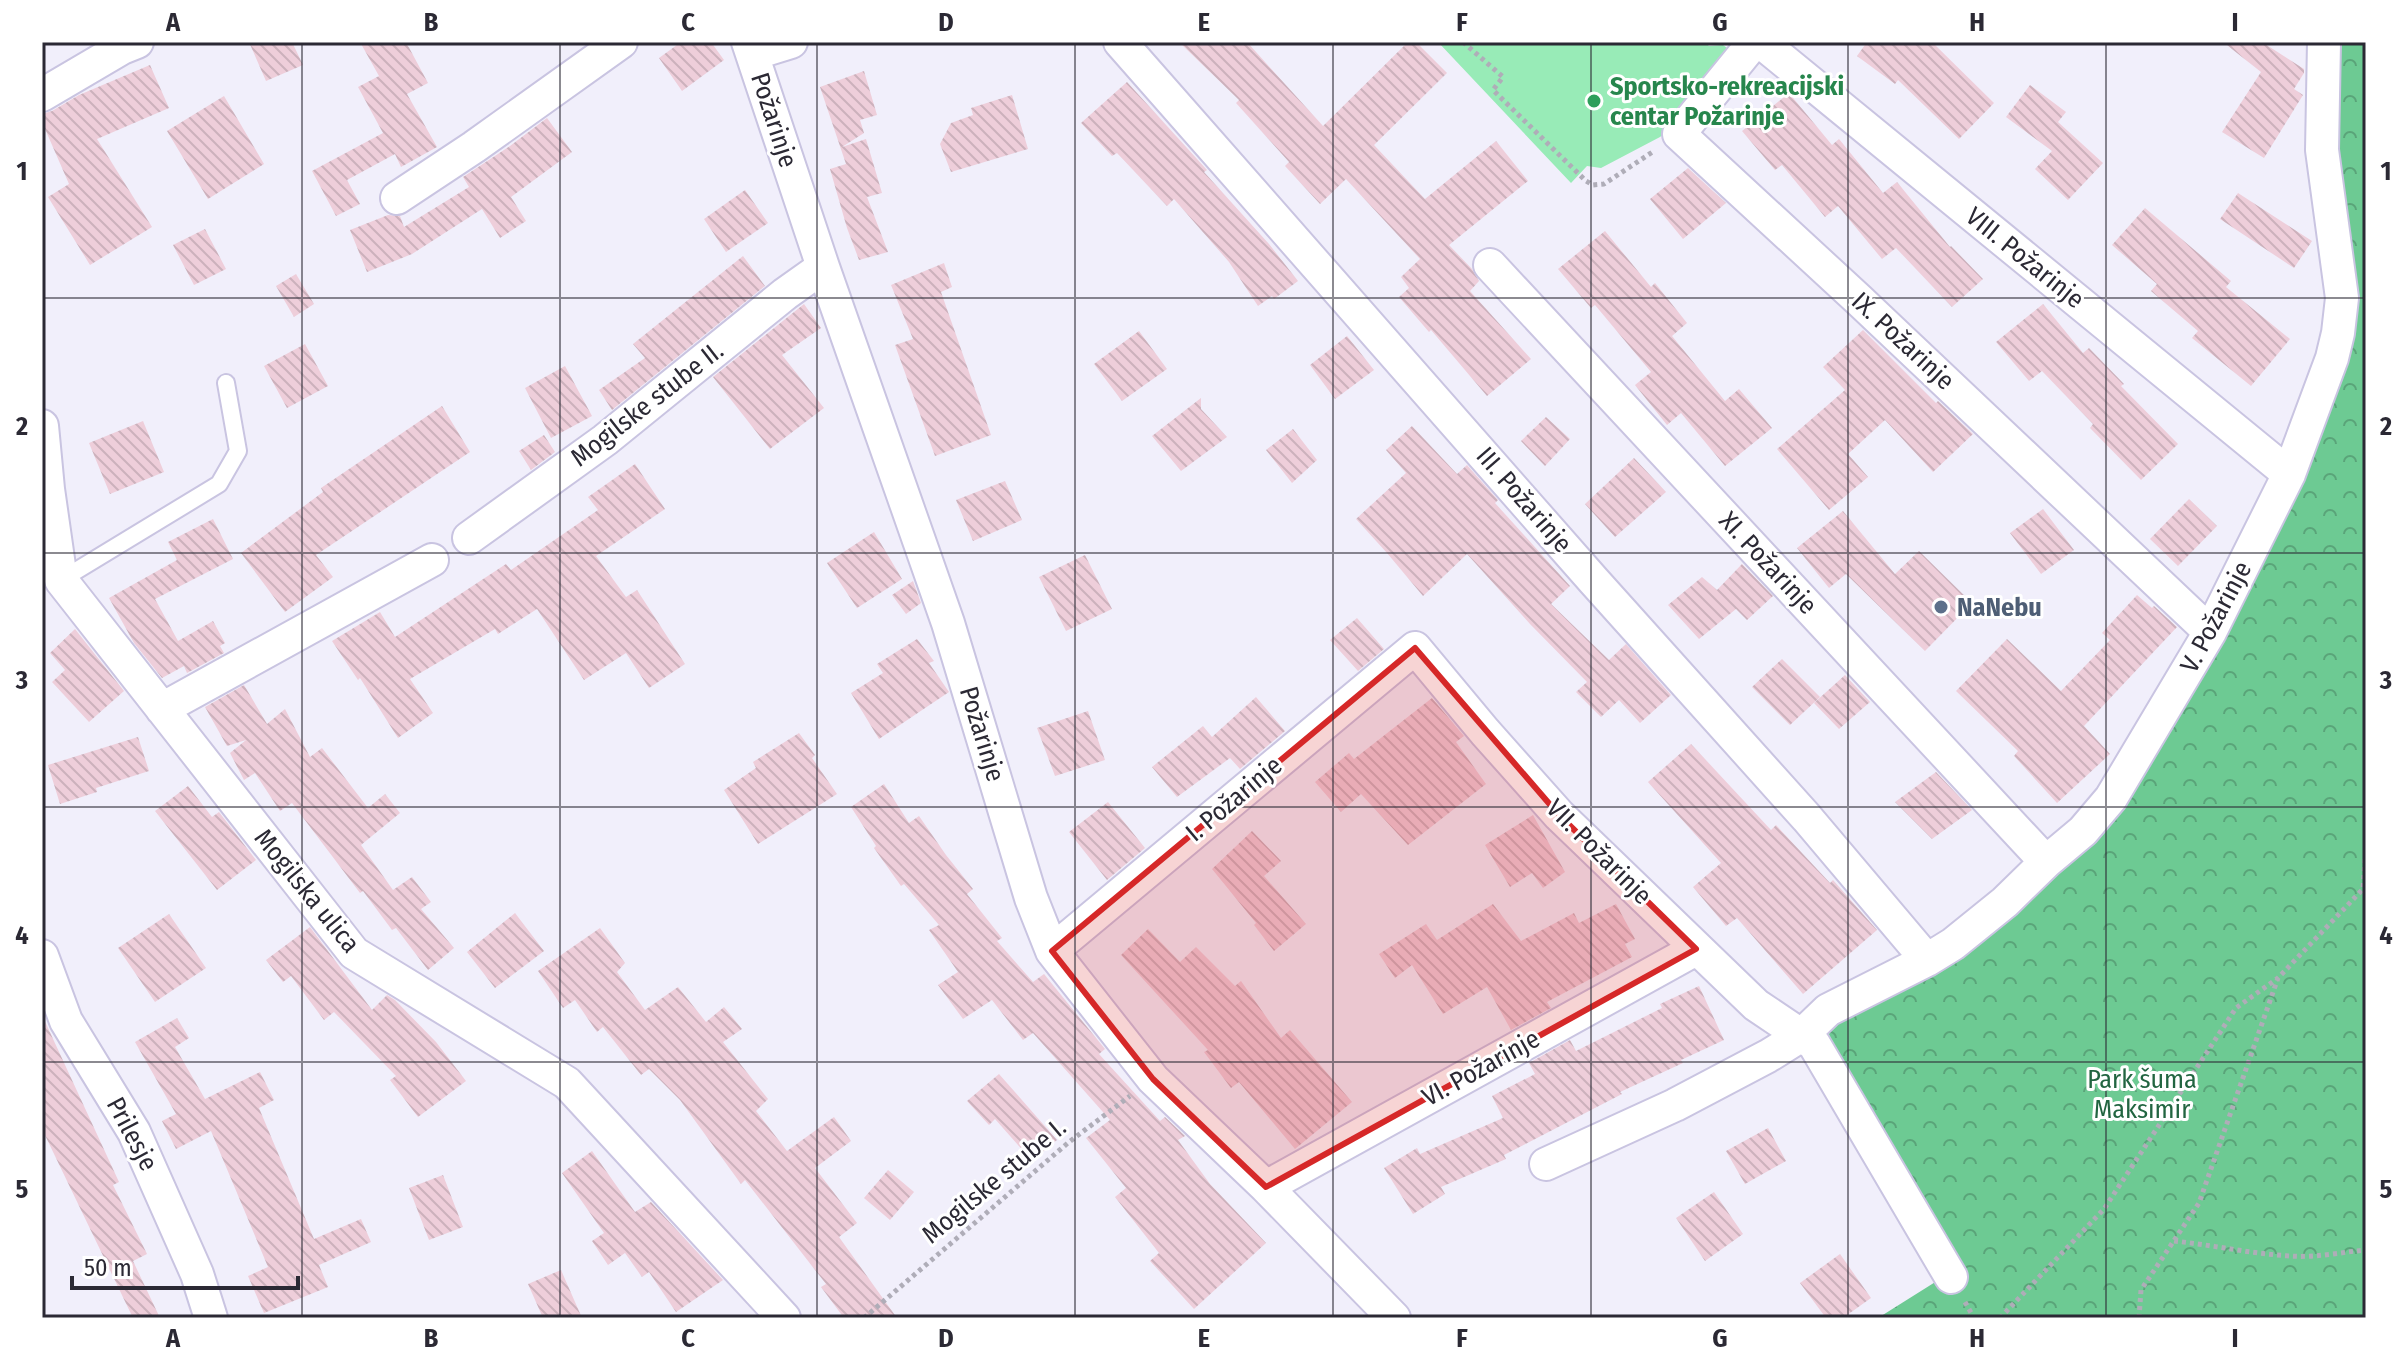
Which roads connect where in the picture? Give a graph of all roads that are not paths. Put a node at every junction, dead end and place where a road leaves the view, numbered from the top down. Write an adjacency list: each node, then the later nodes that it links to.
1 (137, 42): 9 (street)
2 (621, 42): 10 (street)
3 (791, 42): 8 (street)
4 (1120, 42): 26 (street, III. Požarinje)
5 (1754, 42): 19 (street, IX. Požarinje)
6 (1761, 42): 15 (street, VIII. Požarinje)
7 (2324, 42): 15 (street, V. Požarinje)
8 (750, 48): 12 (street, Požarinje)
9 (42, 95)
10 (397, 198)
11 (1490, 265): 22 (street, XI. Požarinje)
12 (823, 267): 16 (street, Mogilske stube II.); 24 (street, Požarinje)
13 (226, 383): 18 (lane)
14 (42, 426): 18 (street, Mogilska ulica)
15 (2289, 474): 19 (street, V. Požarinje)
16 (469, 538)
17 (432, 560): 21 (street)
18 (52, 586): 21 (street, Mogilska ulica)
19 (2210, 632): 22 (street, V. Požarinje)
20 (1415, 648): 23 (street, VII. Požarinje); 24 (street, I. Požarinje)
21 (162, 709): 32 (street, Mogilska ulica)
22 (2046, 862): 26 (street, V. Požarinje)
23 (1696, 949): 27 (street, VII. Požarinje); 29 (street, VI. Požarinje)
24 (1052, 951): 29 (street, Požarinje)
25 (42, 956): 31 (street, Prilesje)
26 (1927, 960): 27 (street, V. Požarinje)
27 (1802, 1035): 28 (street); 30 (street, VII. Požarinje)
28 (1546, 1164)
29 (1266, 1187): 33 (street, Požarinje)
30 (1951, 1277)
31 (211, 1318)
32 (784, 1318)
33 (1394, 1318)

